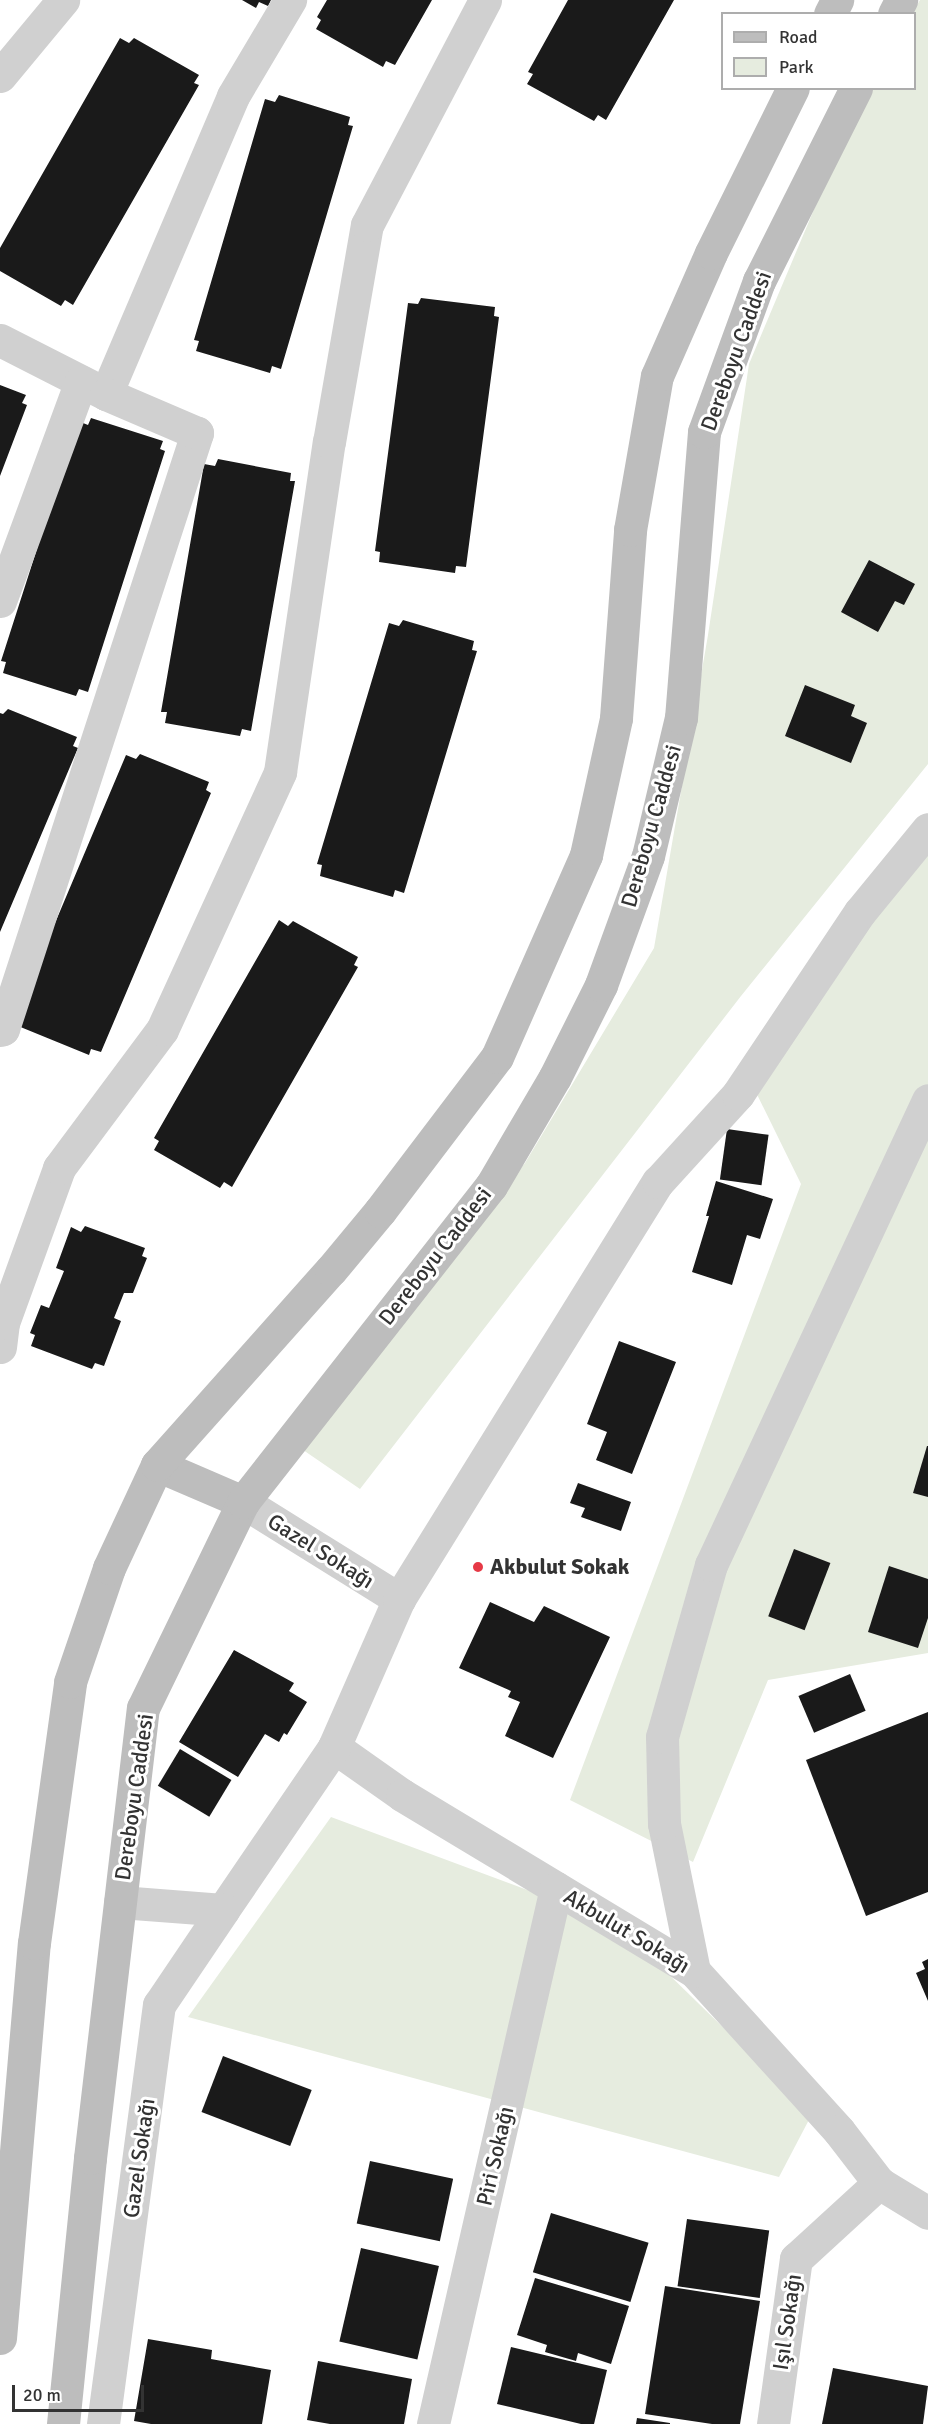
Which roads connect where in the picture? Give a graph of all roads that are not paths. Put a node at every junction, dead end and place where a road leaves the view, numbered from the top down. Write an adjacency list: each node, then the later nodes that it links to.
1 (63, 0): 4 (street)
2 (290, 0): 8 (street)
3 (485, 0): 13 (street)
4 (0, 76)
5 (792, 90): 14 (main road)
6 (855, 90): 15 (main road, Dereboyu Caddesi)
7 (0, 340): 8 (street)
8 (94, 388): 9 (street); 11 (street)
9 (0, 601)
10 (928, 829): 16 (street, Gazel Sokağı)
11 (0, 1030)
12 (928, 1100): 21 (street)
13 (0, 1347)
14 (157, 1465): 15 (main road); 24 (main road)
15 (243, 1502): 16 (street, Gazel Sokağı); 19 (main road, Dereboyu Caddesi)
16 (399, 1599): 17 (street, Gazel Sokağı)
17 (334, 1747): 18 (street, Akbulut Sokağı); 20 (street, Gazel Sokağı)
18 (556, 1888): 21 (street, Akbulut Sokağı); 27 (street, Piri Sokağı)
19 (120, 1902): 20 (street); 25 (main road, Dereboyu Caddesi)
20 (223, 1910): 26 (street, Gazel Sokağı)
21 (694, 1971): 22 (street, Akbulut Sokağı)
22 (879, 2183): 23 (street, Akbulut Sokağı); 28 (street, Işıl Sokağı)
23 (928, 2213)
24 (0, 2338)
25 (63, 2424)
26 (103, 2424)
27 (433, 2424)
28 (773, 2424)

